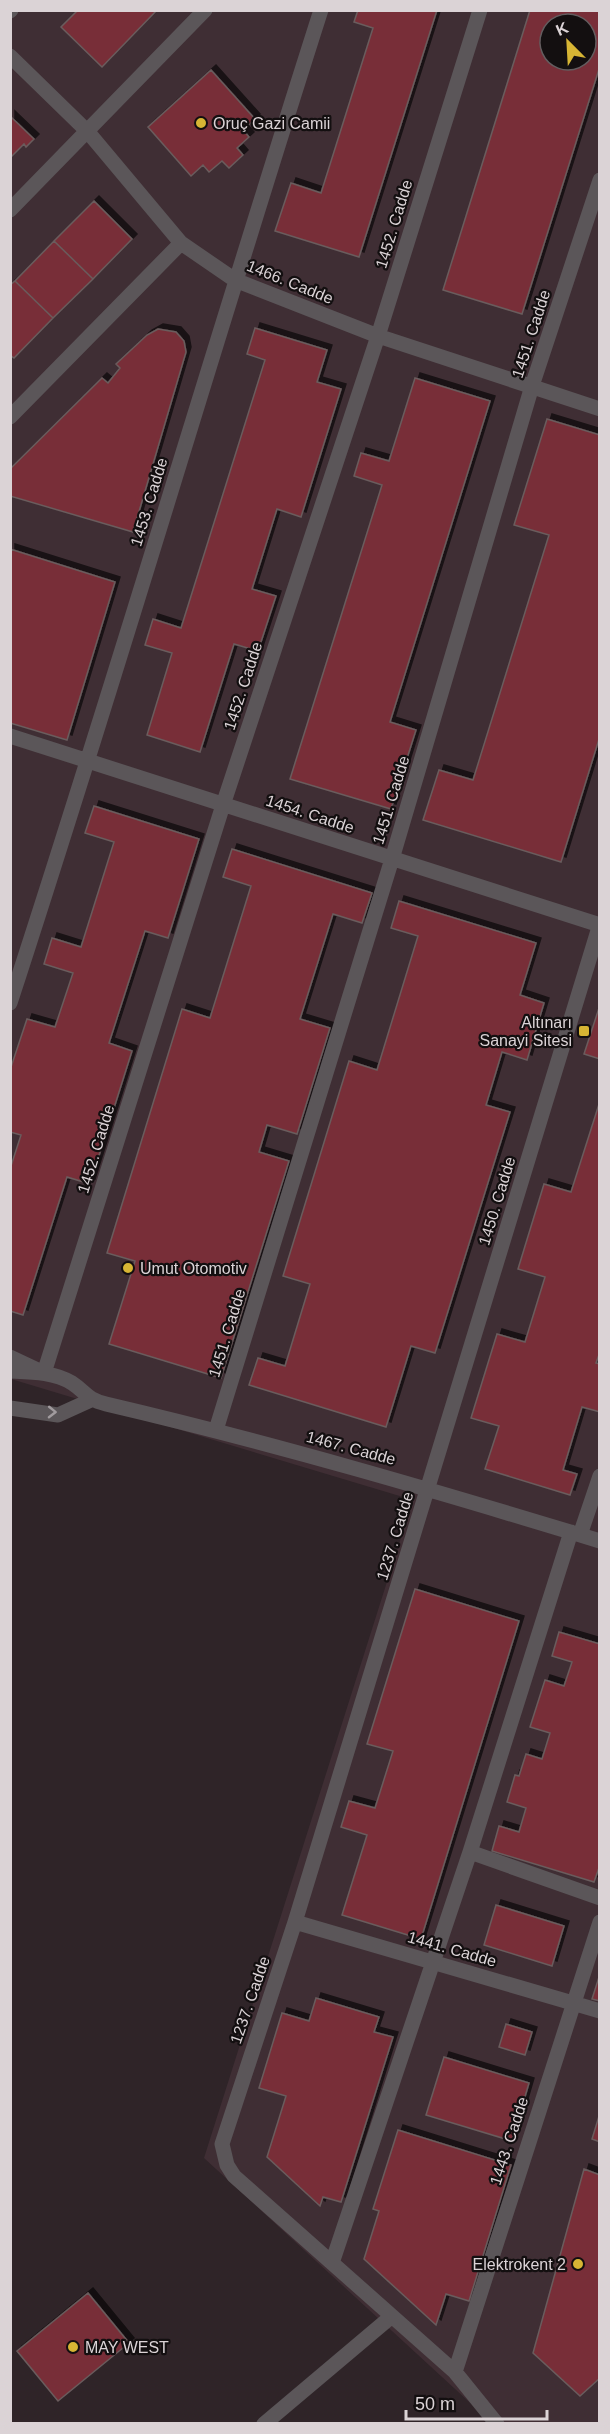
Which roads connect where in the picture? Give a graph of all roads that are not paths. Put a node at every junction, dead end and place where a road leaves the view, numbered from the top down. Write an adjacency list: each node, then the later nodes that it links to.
1 (205, 10): 5 (street)
2 (321, 10): 9 (street, 1453. Cadde)
3 (480, 10): 10 (street, 1452. Cadde)
4 (10, 56): 5 (street, 1466. Cadde)
5 (88, 132): 7 (street); 8 (street, 1466. Cadde)
6 (600, 180): 11 (street, 1451. Cadde)
7 (10, 210)
8 (181, 243): 9 (street, 1466. Cadde); 13 (street)
9 (235, 280): 10 (street, 1466. Cadde); 15 (street, 1453. Cadde)
10 (378, 336): 11 (street, 1466. Cadde); 16 (street, 1452. Cadde)
11 (532, 386): 12 (street, 1466. Cadde); 17 (street, 1451. Cadde)
12 (600, 408)
13 (10, 417)
14 (10, 736): 15 (street, 1454. Cadde)
15 (89, 762): 16 (street, 1454. Cadde); 19 (street, 1453. Cadde)
16 (223, 805): 17 (street, 1454. Cadde); 22 (street, 1452. Cadde)
17 (392, 859): 18 (street, 1454. Cadde); 25 (street, 1451. Cadde)
18 (599, 925): 27 (street, 1450. Cadde)
19 (10, 1003)
20 (10, 1357): 22 (street)
21 (10, 1371): 22 (street, 1467. Cadde)
22 (44, 1373): 23 (street, 1467. Cadde)
23 (91, 1400): 24 (street, one-way to 23); 25 (street, 1467. Cadde)
24 (10, 1408)
25 (216, 1430): 27 (street, 1467. Cadde)
26 (600, 1476): 28 (street)
27 (429, 1488): 28 (street, 1467. Cadde); 32 (street, 1237. Cadde)
28 (575, 1534): 29 (street, 1467. Cadde); 30 (street)
29 (600, 1541)
30 (470, 1852): 31 (street); 34 (street)
31 (600, 1898)
32 (295, 1922): 34 (street, 1441. Cadde); 37 (street, 1237. Cadde)
33 (600, 1922): 35 (street, 1443. Cadde)
34 (433, 1962): 35 (street, 1441. Cadde); 37 (street)
35 (572, 2003): 36 (street, 1441. Cadde); 39 (street, 1443. Cadde)
36 (600, 2011)
37 (332, 2263): 38 (street, 1237. Cadde)
38 (392, 2316): 39 (street, 1237. Cadde); 40 (street)
39 (455, 2372): 41 (street, 1237. Cadde)
40 (264, 2424)
41 (497, 2424)

